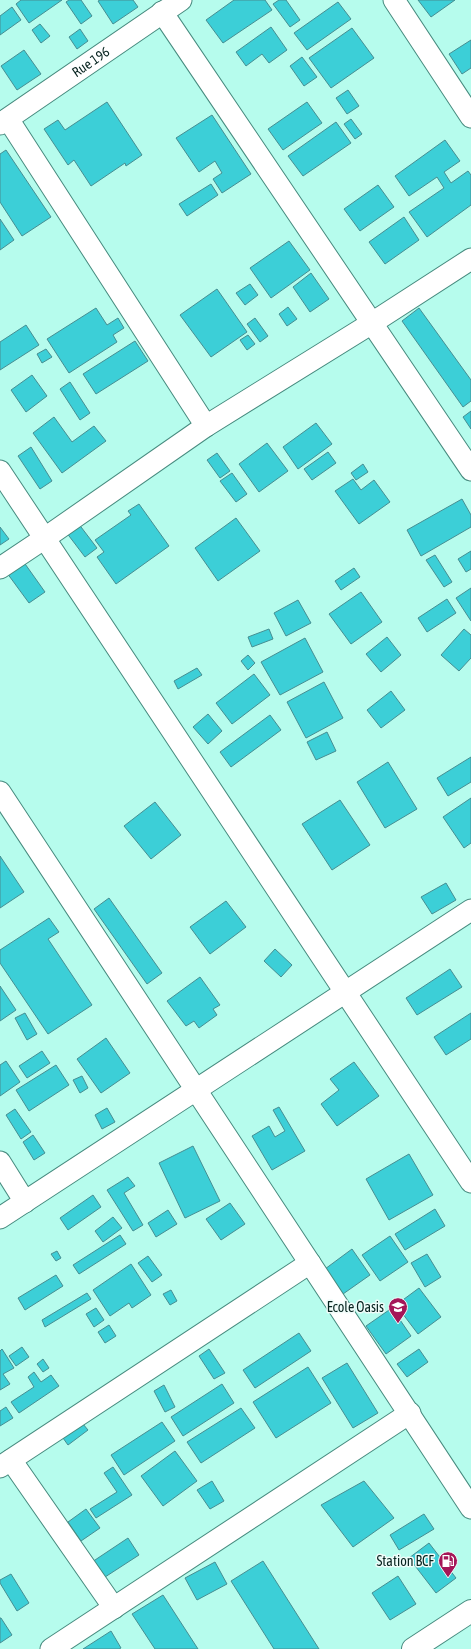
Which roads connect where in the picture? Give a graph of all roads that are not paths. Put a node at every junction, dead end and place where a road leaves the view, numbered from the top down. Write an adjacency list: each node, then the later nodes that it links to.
1 (181, 0): 3 (street, Rue 196)
2 (394, 0): 4 (street)
3 (162, 12): 5 (street, Rue 196); 7 (street)
4 (471, 117)
5 (4, 121): 8 (street)
6 (471, 259): 7 (street)
7 (372, 323): 8 (street); 9 (street)
8 (206, 426): 11 (street)
9 (471, 470)
10 (0, 471): 11 (street)
11 (45, 538): 12 (street); 15 (street)
12 (0, 568)
13 (0, 792): 16 (street)
14 (471, 910): 15 (street)
15 (345, 992): 16 (street); 18 (street)
16 (196, 1090): 19 (street); 21 (street)
17 (0, 1162): 19 (street)
18 (471, 1182)
19 (26, 1202): 20 (street)
20 (0, 1218)
21 (310, 1263): 22 (street); 23 (street)
22 (410, 1413): 24 (street); 25 (street)
23 (6, 1464): 25 (street)
24 (471, 1508)
25 (114, 1608): 27 (street)
26 (471, 1611): 28 (street)
27 (51, 1649)
28 (413, 1649)

